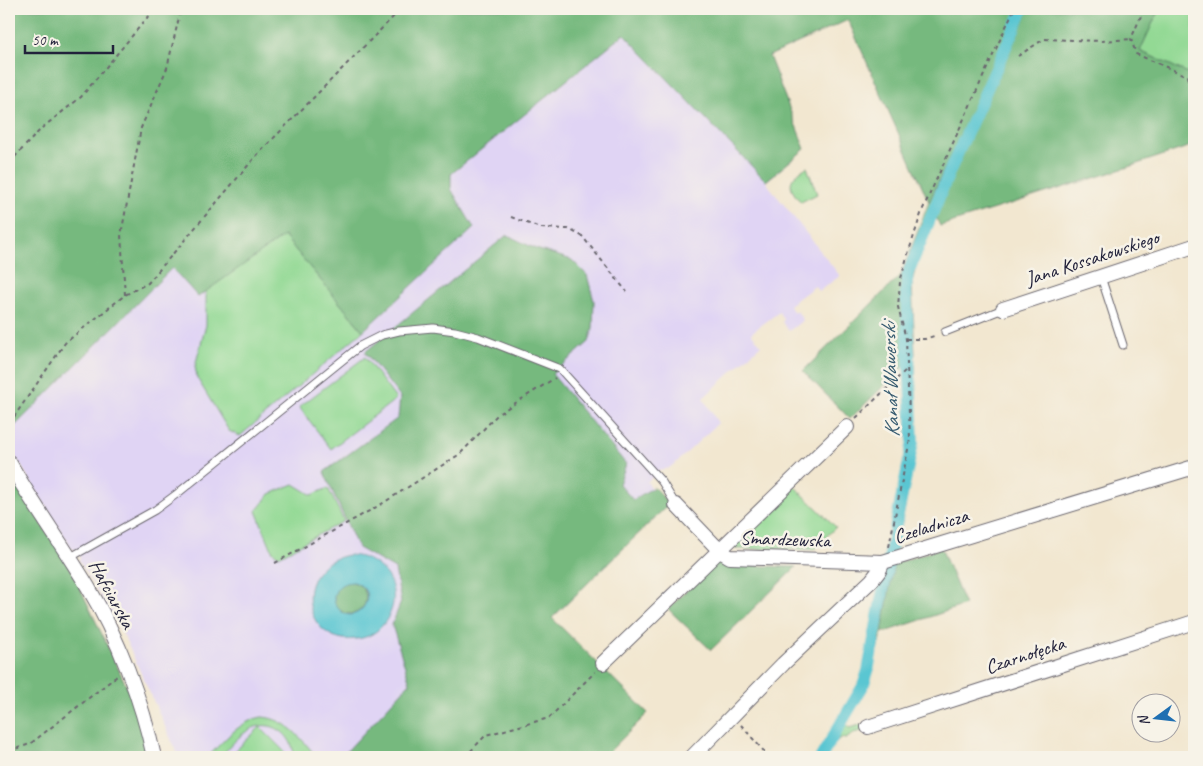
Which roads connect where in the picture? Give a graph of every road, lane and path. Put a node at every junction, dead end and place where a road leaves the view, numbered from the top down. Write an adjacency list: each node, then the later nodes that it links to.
1 (159, 9): 9 (path)
2 (181, 9): 14 (path)
3 (401, 9): 14 (path)
4 (1014, 9): 17 (path)
5 (1144, 9): 6 (path)
6 (1131, 39): 7 (path); 8 (path)
7 (1018, 56)
8 (1194, 101)
9 (9, 163)
10 (511, 217): 13 (path)
11 (1194, 246): 12 (street, Jana Kossakowskiego)
12 (1101, 277): 15 (street, Jana Kossakowskiego); 18 (lane)
13 (627, 292)
14 (125, 295): 21 (path)
15 (1003, 309): 16 (lane)
16 (944, 332): 17 (path)
17 (907, 340): 19 (path)
18 (1124, 345)
19 (908, 368): 22 (path); 28 (path)
20 (564, 374): 25 (lane); 27 (lane); 29 (path)
21 (9, 424)
22 (847, 427): 26 (street)
23 (9, 462): 27 (street, Hafciarska)
24 (1194, 467): 28 (street, Czeladnicza)
25 (676, 505): 26 (street, Smardzewska)
26 (720, 551): 28 (street, Smardzewska); 31 (street)
27 (69, 558): 32 (street, Hafciarska)
28 (888, 560): 33 (street, Czeladnicza)
29 (276, 563)
30 (1194, 622): 34 (street, Czarnołęcka)
31 (603, 663): 37 (path)
32 (126, 669): 35 (path); 36 (street, Hafciarska)
33 (732, 715): 38 (street, Czeladnicza); 39 (path)
34 (868, 727)
35 (9, 751)
36 (154, 757)
37 (465, 757)
38 (692, 757)
39 (769, 757)

